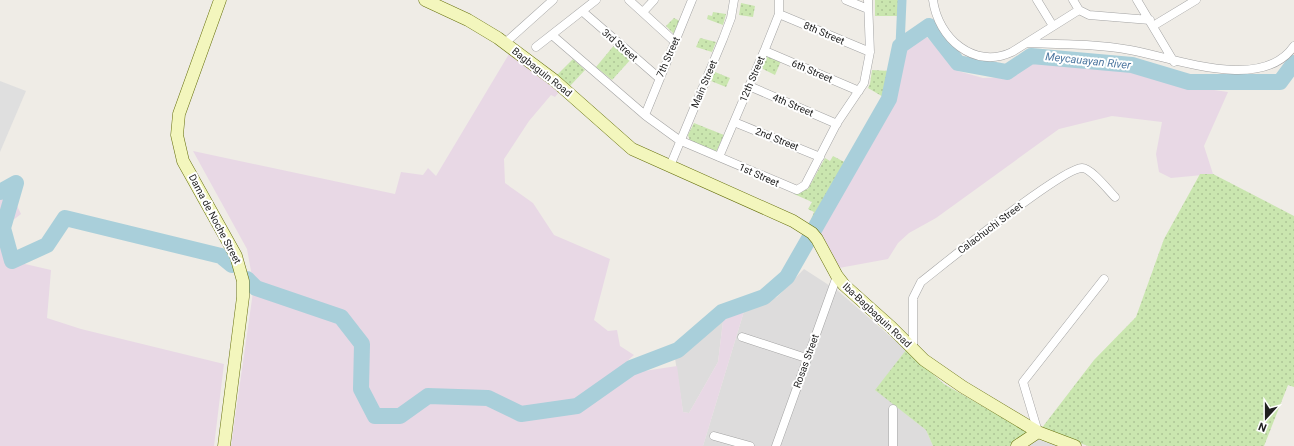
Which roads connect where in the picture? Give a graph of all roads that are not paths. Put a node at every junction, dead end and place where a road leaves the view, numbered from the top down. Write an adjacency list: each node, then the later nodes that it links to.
1 (220, 0): 52 (street, Dama de Noche Street)
2 (425, 0): 26 (street, Bagbaguin Road)
3 (553, 0): 26 (street)
4 (596, 0): 18 (street)
5 (629, 0): 19 (street)
6 (654, 0): 19 (street)
7 (692, 0): 24 (street, 7th Street)
8 (734, 0): 38 (street, Main Street)
9 (778, 0): 20 (street, 12th Street)
10 (846, 0): 16 (street)
11 (933, 0): 25 (street)
12 (1037, 0): 22 (street)
13 (1073, 0): 17 (street)
14 (1137, 0): 21 (street)
15 (1196, 0): 21 (street)
16 (868, 4): 30 (street, 1st Street)
17 (1079, 10): 21 (street); 22 (street)
18 (582, 11): 23 (street); 32 (street, 3rd Street)
19 (643, 12): 24 (street)
20 (779, 14): 29 (street, 12th Street); 30 (street, 8th Street)
21 (1151, 23): 31 (street)
22 (1053, 26): 25 (street)
23 (552, 35): 28 (street); 35 (street, 1st Street)
24 (676, 42): 32 (street, 7th Street)
25 (1027, 42): 31 (street)
26 (505, 43): 39 (street, Bagbaguin Road)
27 (1294, 46): 31 (street)
28 (536, 47)
29 (765, 51): 33 (street, 12th Street); 34 (street, 6th Street)
30 (870, 52): 34 (street, 1st Street)
31 (1174, 62)
32 (659, 78): 35 (street, 7th Street)
33 (750, 86): 36 (street, 12th Street); 37 (street, 4th Street)
34 (859, 92): 37 (street, 1st Street)
35 (645, 115): 38 (street, 1st Street)
36 (734, 122): 40 (street, 12th Street); 41 (street, 2nd Street)
37 (837, 124): 41 (street, 1st Street)
38 (681, 141): 40 (street, 1st Street); 42 (street, Main Street)
39 (648, 157): 42 (street, Iba-Bagbaguin Road)
40 (719, 157): 41 (street, 1st Street)
41 (820, 157)
42 (670, 166): 44 (street, Iba-Bagbaguin Road)
43 (1115, 197): 47 (street, Calachuchi Street)
44 (837, 276): 47 (street, Iba-Bagbaguin Road); 48 (street, Rosas Street)
45 (1104, 278): 50 (street)
46 (742, 337): 48 (street)
47 (912, 349): 50 (street, Iba-Bagbaguin Road)
48 (806, 358): 54 (street, Rosas Street)
49 (893, 409): 55 (street)
50 (1038, 432): 56 (street); 57 (street, Iba-Bagbaguin Road)
51 (714, 436): 53 (street)
52 (224, 446)
53 (750, 446)
54 (776, 446)
55 (893, 446)
56 (1017, 446)
57 (1075, 446)

